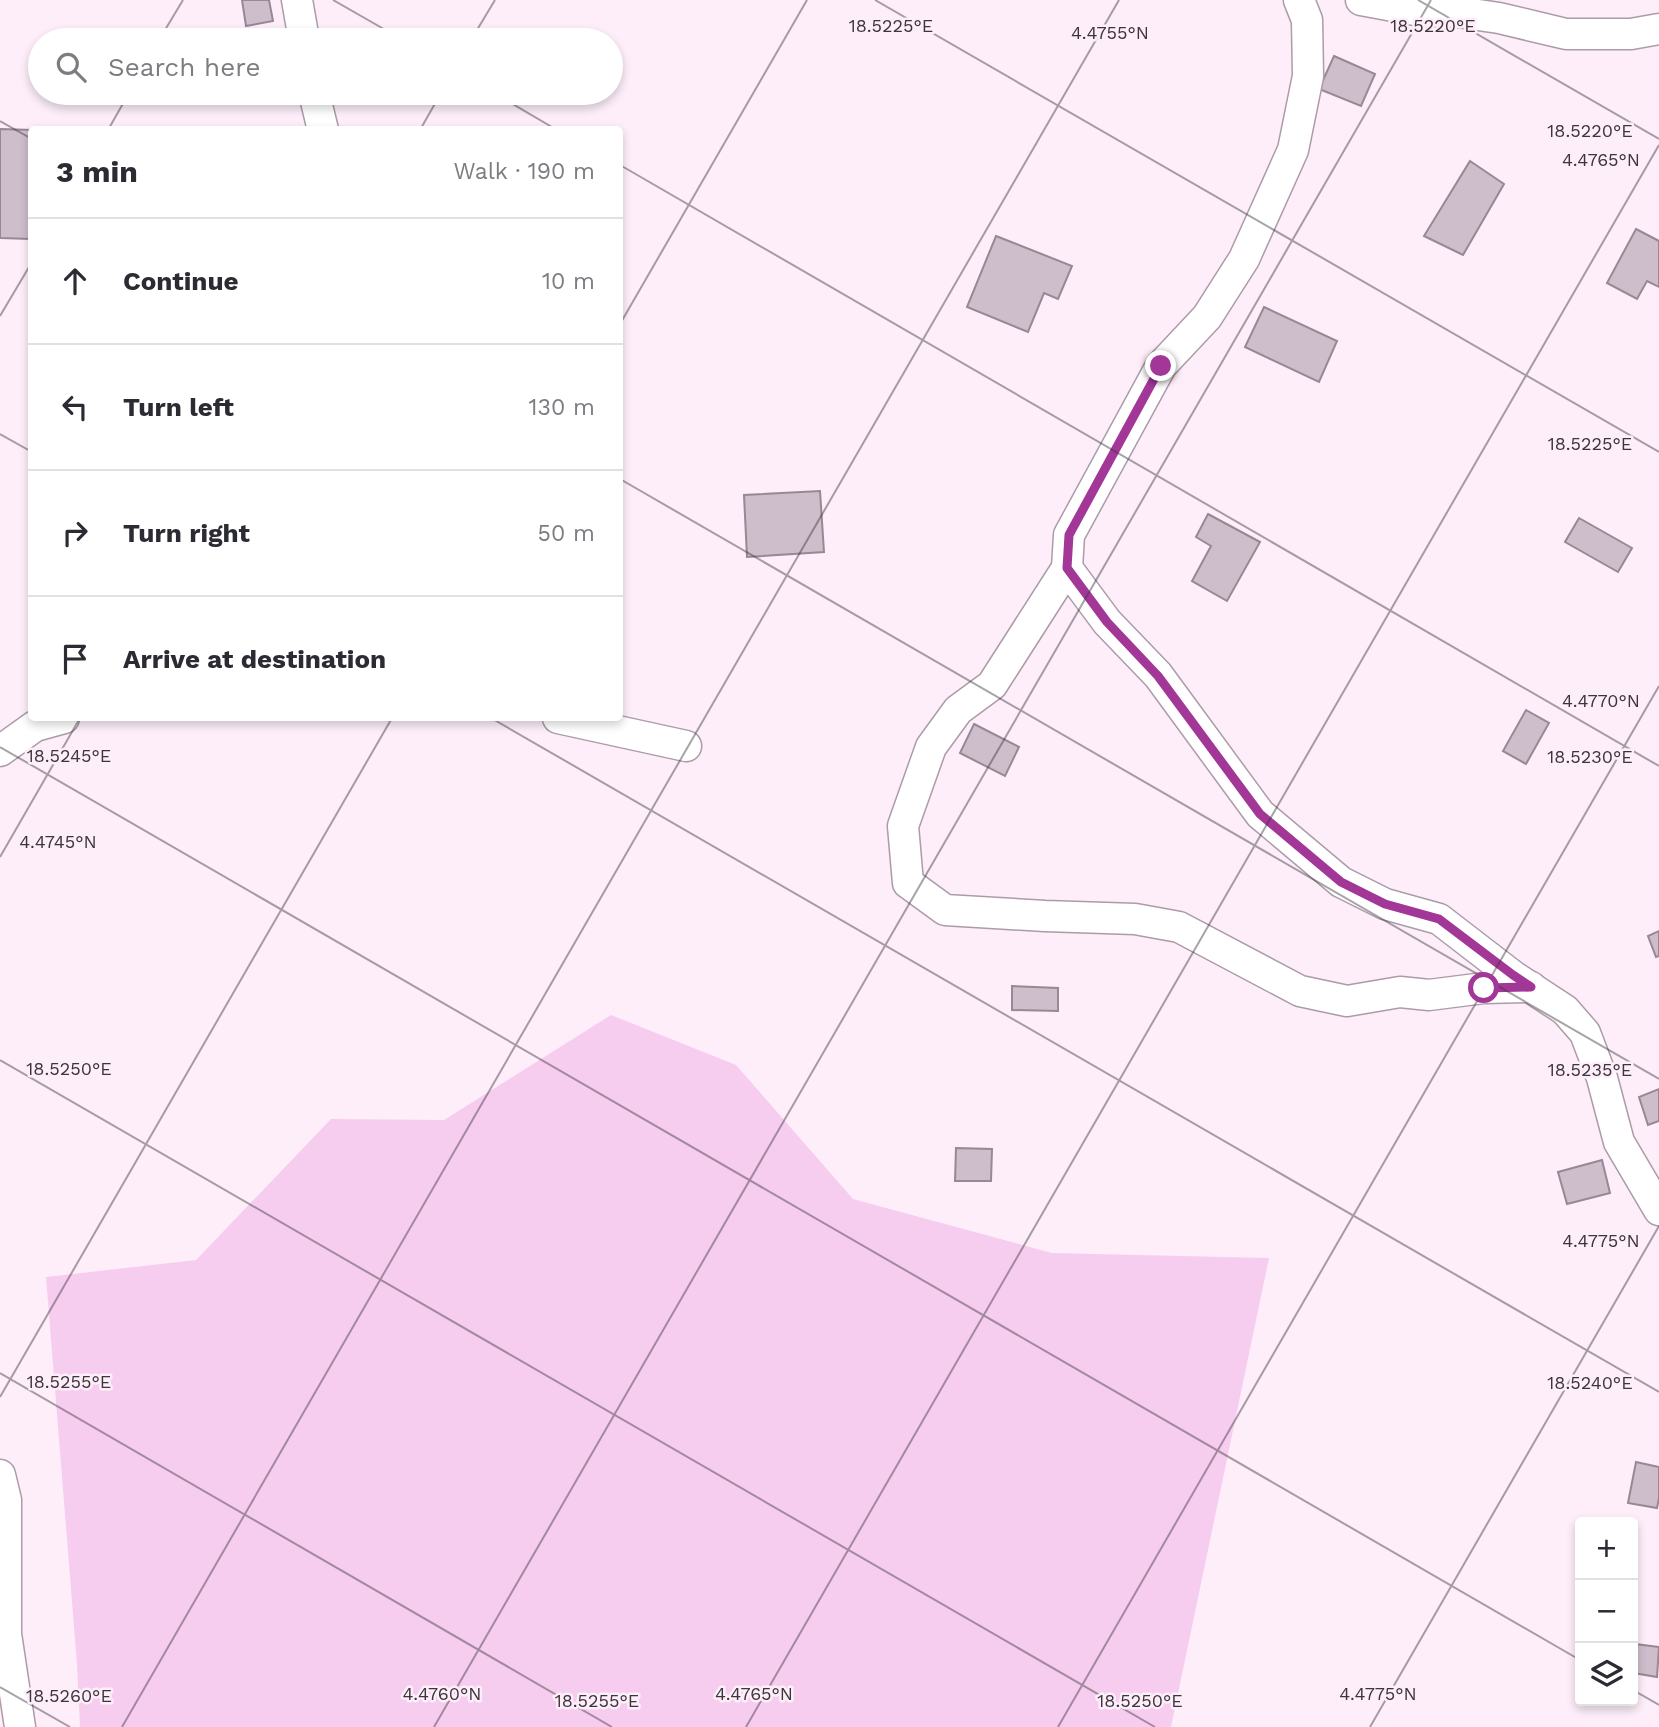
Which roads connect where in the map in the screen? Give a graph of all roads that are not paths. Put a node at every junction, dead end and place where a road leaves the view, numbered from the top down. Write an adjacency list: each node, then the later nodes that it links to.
1 (298, 0): 4 (street)
2 (1299, 0): 8 (street)
3 (1361, 0): 5 (street)
4 (302, 28)
5 (1659, 29)
6 (317, 105): 7 (street)
7 (322, 126)
8 (1067, 568): 13 (street); 13 (street)
9 (53, 721): 12 (street)
10 (572, 721): 11 (street)
11 (686, 746)
12 (0, 751)
13 (1531, 987): 14 (street)
14 (1659, 1210)
15 (0, 1475): 16 (street)
16 (20, 1727)

